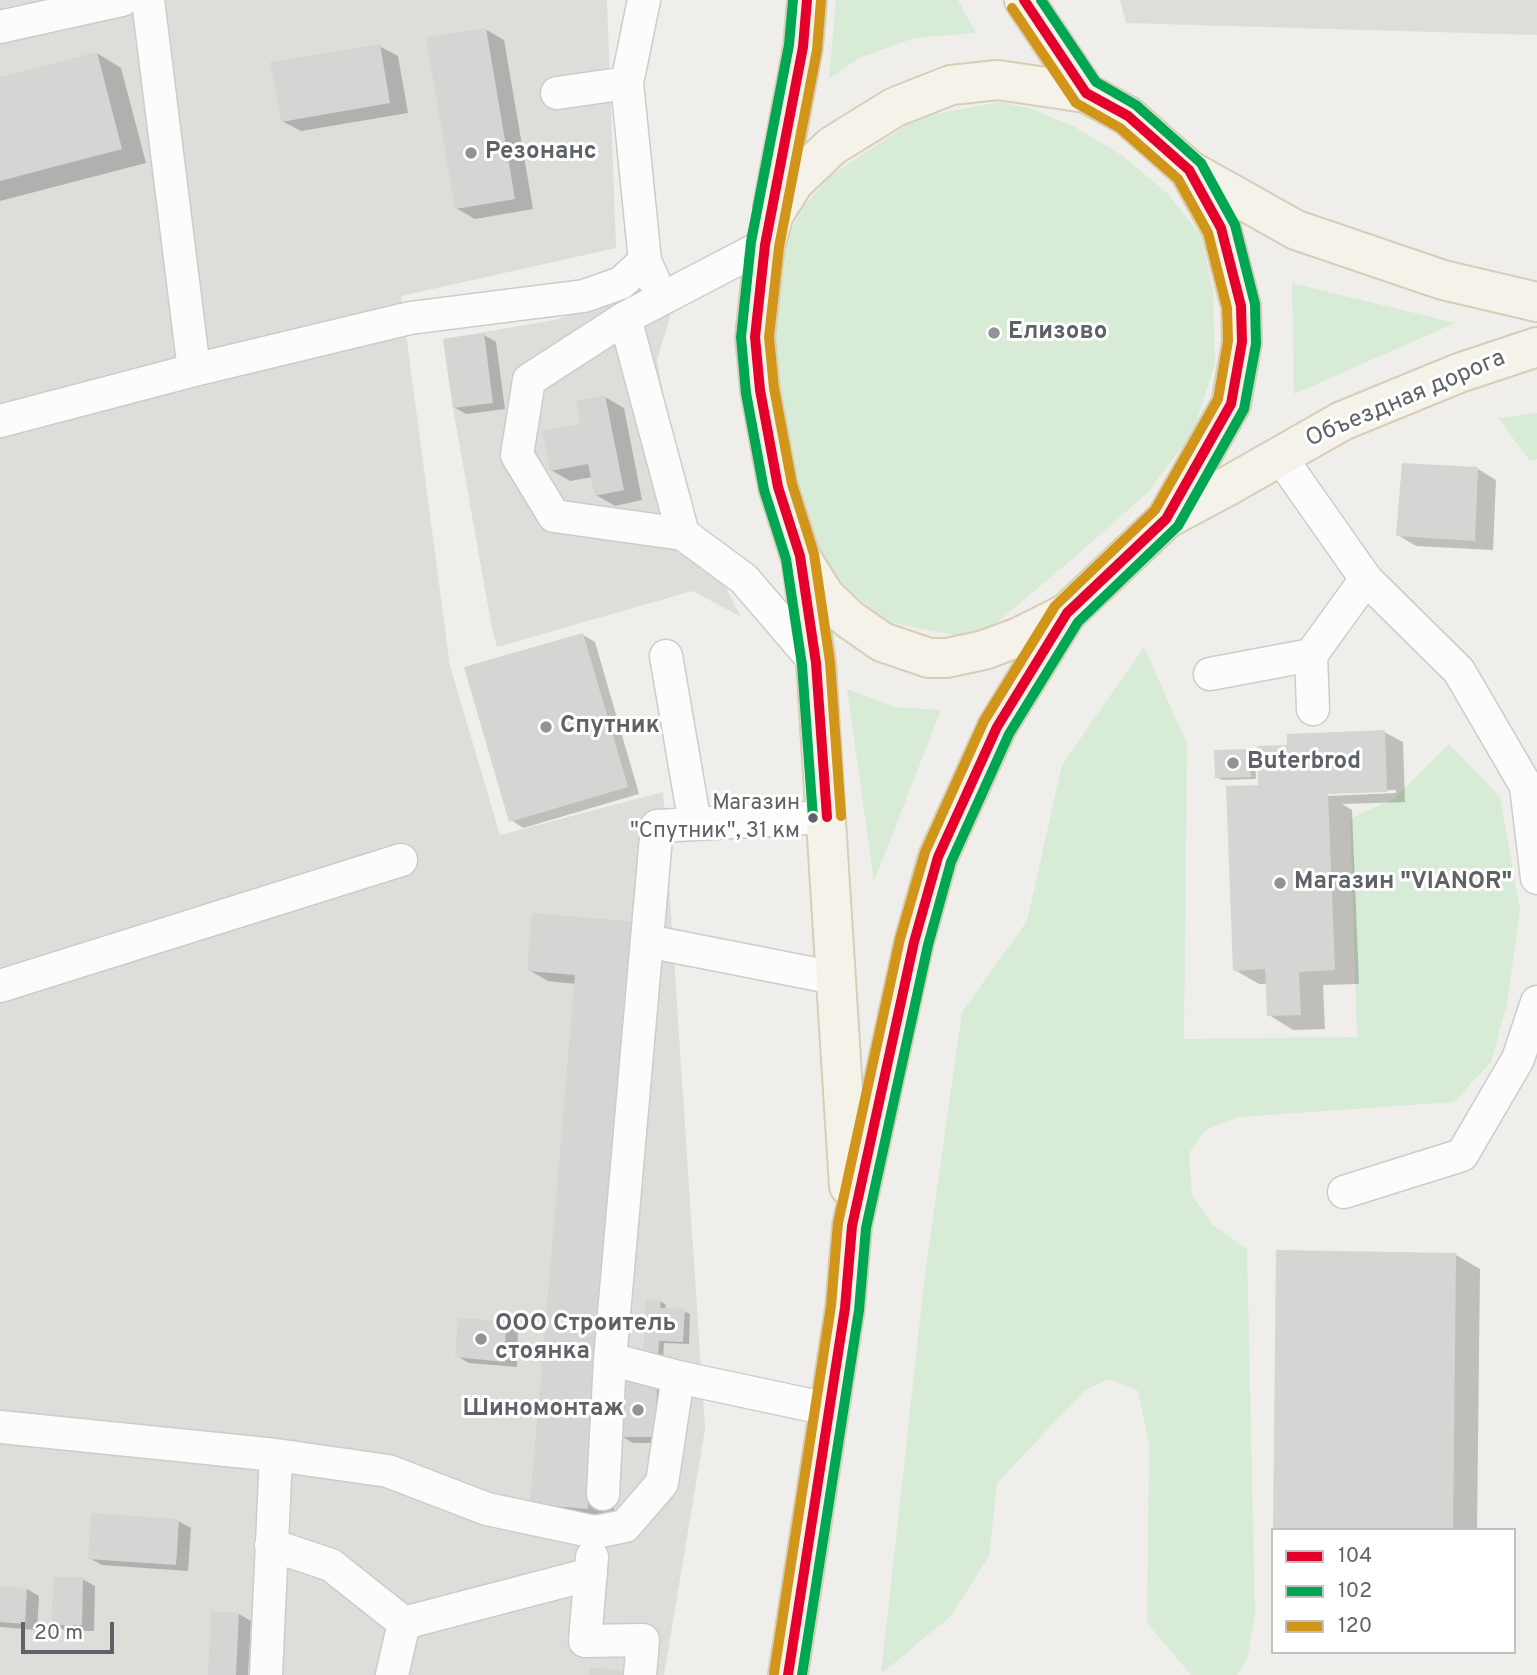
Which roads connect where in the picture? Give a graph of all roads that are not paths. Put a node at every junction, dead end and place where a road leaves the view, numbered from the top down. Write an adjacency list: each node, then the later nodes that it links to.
1 (122, 0): 6 (street)
2 (148, 0): 17 (street)
3 (644, 0): 7 (street)
4 (807, 0): 11 (main road)
5 (1024, 0): 9 (main road)
6 (0, 27)
7 (626, 83): 8 (street); 12 (street)
8 (557, 93)
9 (1086, 93): 10 (main road); 11 (main road)
10 (1189, 170): 14 (main road); 20 (main road)
11 (765, 245): 13 (street); 22 (main road)
12 (645, 261): 13 (street); 17 (street)
13 (661, 300): 15 (street)
14 (1537, 302)
15 (625, 318): 21 (street); 21 (street)
16 (1537, 346): 19 (main road, Объездная дорога)
17 (194, 370): 18 (street)
18 (0, 421)
19 (1279, 455): 20 (main road, Объездная дорога); 23 (street)
20 (1166, 519): 24 (main road)
21 (682, 534): 27 (street)
22 (800, 556): 24 (main road); 27 (main road)
23 (1366, 579): 25 (street); 33 (street)
24 (1067, 613): 39 (main road)
25 (1311, 655): 28 (street); 29 (street)
26 (666, 656): 31 (street)
27 (816, 663): 30 (main road)
28 (1210, 674)
29 (1313, 709)
30 (827, 817): 31 (street); 35 (main road)
31 (695, 824): 34 (street)
32 (401, 860): 36 (street)
33 (1537, 878)
34 (647, 941): 35 (street); 40 (street)
35 (835, 978): 39 (main road)
36 (0, 986)
37 (1537, 1002): 38 (street)
38 (1344, 1192)
39 (852, 1226): 42 (main road)
40 (610, 1359): 41 (street); 45 (street)
41 (678, 1377): 42 (street); 46 (street)
42 (828, 1409): 53 (main road)
43 (0, 1427): 44 (street)
44 (276, 1455): 46 (street); 47 (street)
45 (603, 1494)
46 (594, 1532): 48 (street)
47 (271, 1545): 49 (street); 50 (street)
48 (591, 1574): 49 (street); 52 (street)
49 (404, 1623): 51 (street)
50 (266, 1675)
51 (392, 1675)
52 (640, 1675)
53 (788, 1675)

